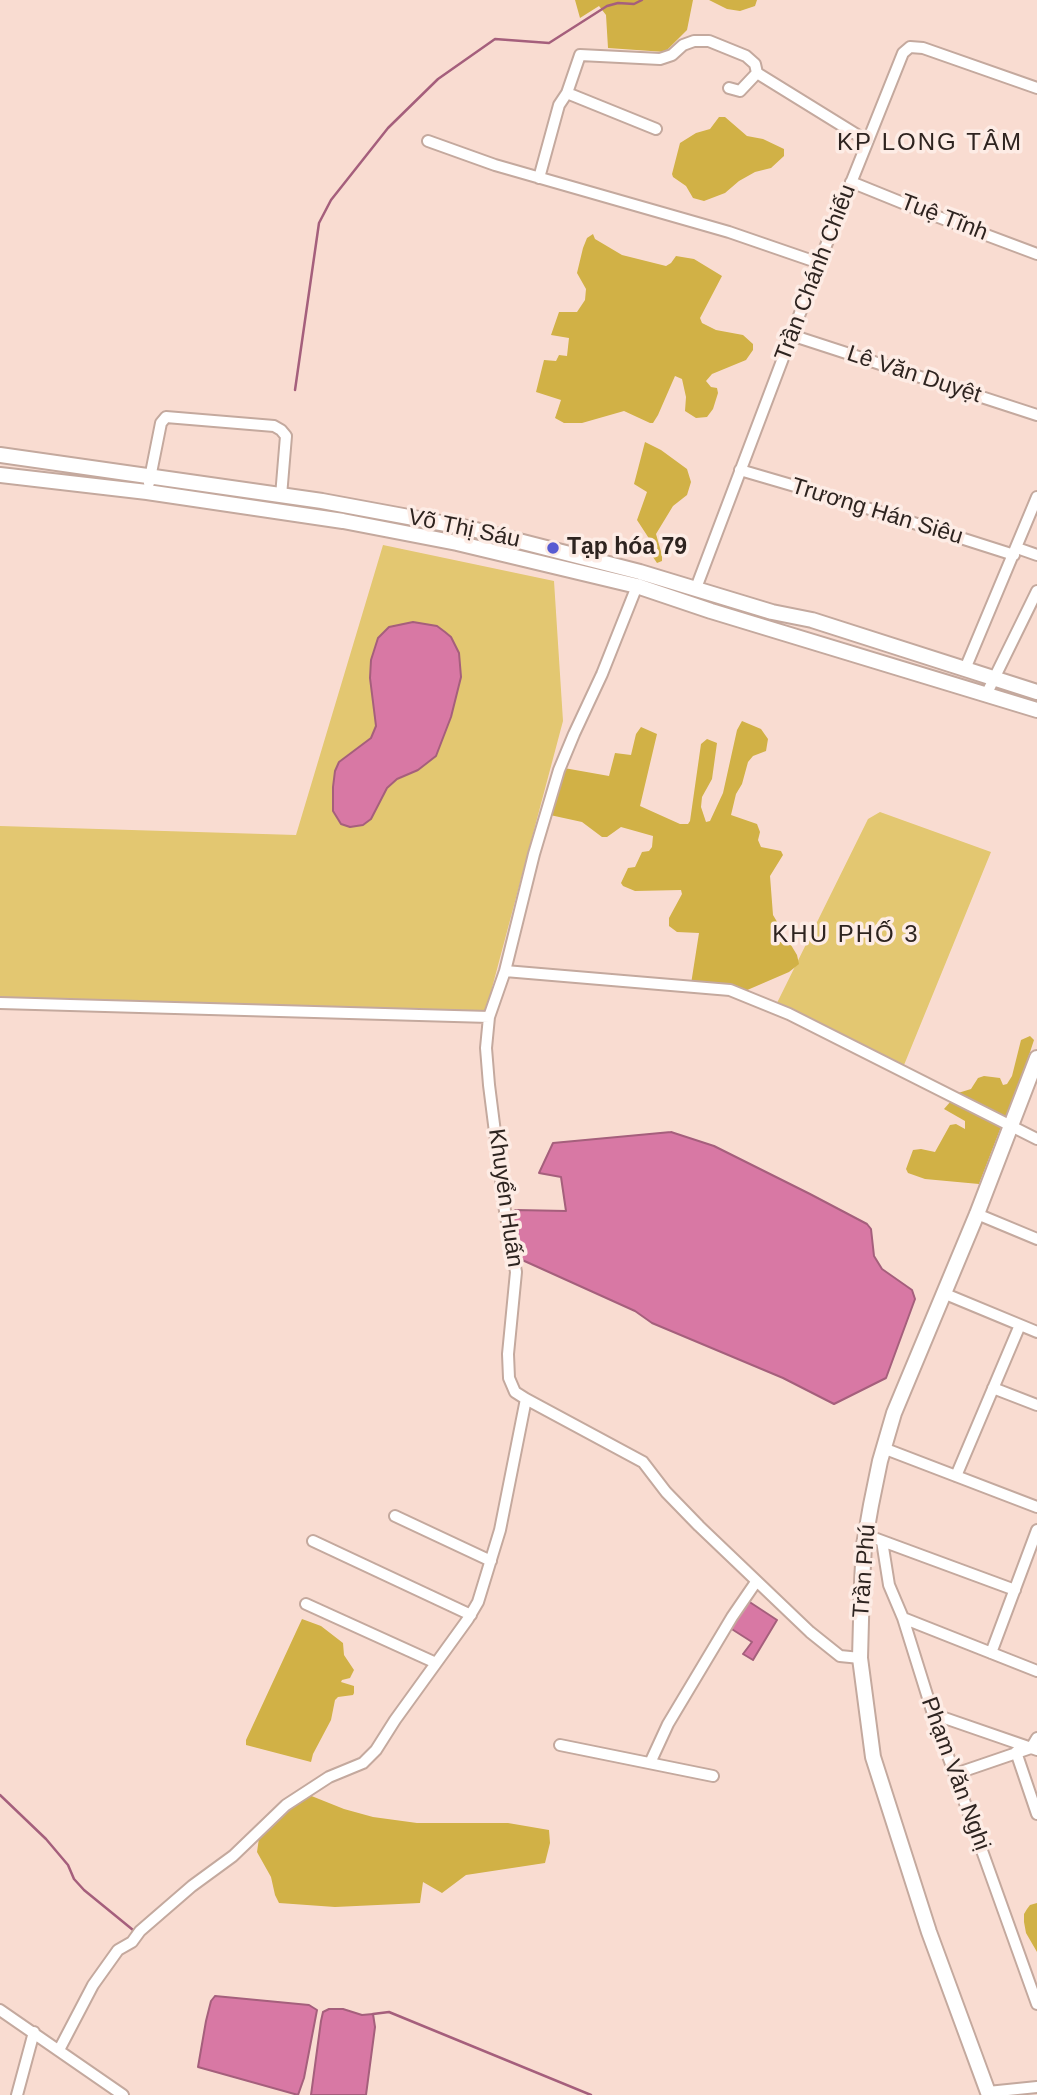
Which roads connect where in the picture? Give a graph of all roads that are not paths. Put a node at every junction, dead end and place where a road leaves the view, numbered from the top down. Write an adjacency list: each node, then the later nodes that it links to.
1 (757, 73): 2 (street); 4 (street); 7 (street)
2 (729, 88)
3 (1037, 88): 7 (street, Trần Chánh Chiếu)
4 (568, 93): 5 (street); 8 (street)
5 (656, 129)
6 (428, 141): 8 (street)
7 (867, 141): 9 (street, Trần Chánh Chiếu)
8 (539, 178): 11 (street)
9 (851, 182): 10 (street, Tuệ Tĩnh); 11 (street, Trần Chánh Chiếu)
10 (1037, 254)
11 (819, 262): 12 (street, Trần Chánh Chiếu)
12 (791, 335): 13 (street, Lê Văn Duyệt); 15 (street, Trần Chánh Chiếu)
13 (1037, 415)
14 (0, 455): 17 (main road, Võ Thị Sáu)
15 (740, 470): 21 (street, Trương Hán Siêu); 24 (street, Trần Chánh Chiếu)
16 (0, 475): 18 (main road, Võ Thị Sáu)
17 (150, 477): 18 (street); 19 (main road, Võ Thị Sáu); 19 (street)
18 (147, 492): 23 (main road, Võ Thị Sáu)
19 (281, 496): 23 (main road, Võ Thị Sáu)
20 (1037, 498): 21 (street)
21 (1016, 551): 22 (street, Trương Hán Siêu); 26 (street)
22 (1037, 555)
23 (638, 579): 24 (main road, Võ Thị Sáu); 29 (main road, Võ Thị Sáu); 31 (street, Khuyển Huấn)
24 (696, 588): 26 (main road, Võ Thị Sáu)
25 (1037, 591): 27 (street)
26 (965, 669): 27 (main road, Võ Thị Sáu)
27 (994, 680): 28 (main road, Võ Thị Sáu); 29 (street)
28 (1036, 690)
29 (986, 695): 30 (main road, Võ Thị Sáu)
30 (1037, 710)
31 (505, 971): 33 (street, Khuyển Huấn); 35 (street)
32 (0, 1003): 33 (street)
33 (489, 1017): 43 (street, Khuyển Huấn)
34 (1037, 1058): 35 (main road, Trần Phú)
35 (1010, 1127): 36 (street); 37 (main road, Trần Phú)
36 (1037, 1139)
37 (976, 1214): 38 (street); 39 (main road, Trần Phú)
38 (1037, 1239)
39 (943, 1293): 40 (street); 45 (main road, Trần Phú)
40 (1020, 1325): 41 (street); 42 (street)
41 (1037, 1332)
42 (993, 1388): 44 (street); 46 (street)
43 (526, 1399): 53 (street); 54 (street, Khuyển Huấn)
44 (1037, 1405)
45 (883, 1448): 46 (street); 50 (main road, Trần Phú)
46 (956, 1476): 47 (street)
47 (1037, 1507)
48 (395, 1516): 53 (street)
49 (1037, 1530): 55 (street)
50 (866, 1535): 52 (street); 60 (main road, Trần Phú)
51 (313, 1541): 57 (street)
52 (882, 1541): 55 (street); 58 (street, Phạm Văn Nghị)
53 (491, 1561): 57 (street)
54 (756, 1582): 60 (street, Khuyển Huấn); 67 (street)
55 (1015, 1590): 59 (street)
56 (306, 1604): 61 (street)
57 (471, 1615): 61 (street)
58 (903, 1618): 59 (street); 63 (street, Phạm Văn Nghị)
59 (991, 1653): 62 (street)
60 (860, 1658): 77 (main road, Trần Phú)
61 (436, 1663): 74 (street)
62 (1037, 1671)
63 (933, 1714): 65 (street); 68 (street, Phạm Văn Nghị)
64 (560, 1745): 67 (street)
65 (1035, 1746): 66 (street)
66 (1016, 1752): 68 (street); 70 (street)
67 (650, 1763): 69 (street)
68 (955, 1774): 71 (street, Phạm Văn Nghị)
69 (713, 1776)
70 (1037, 1814)
71 (1037, 2004)
72 (0, 2010): 73 (street)
73 (34, 2032): 74 (street); 78 (street)
74 (59, 2050): 75 (street)
75 (104, 2082): 79 (street); 80 (street)
76 (1037, 2087): 77 (street)
77 (989, 2094)
78 (17, 2095)
79 (101, 2095)
80 (123, 2095)

